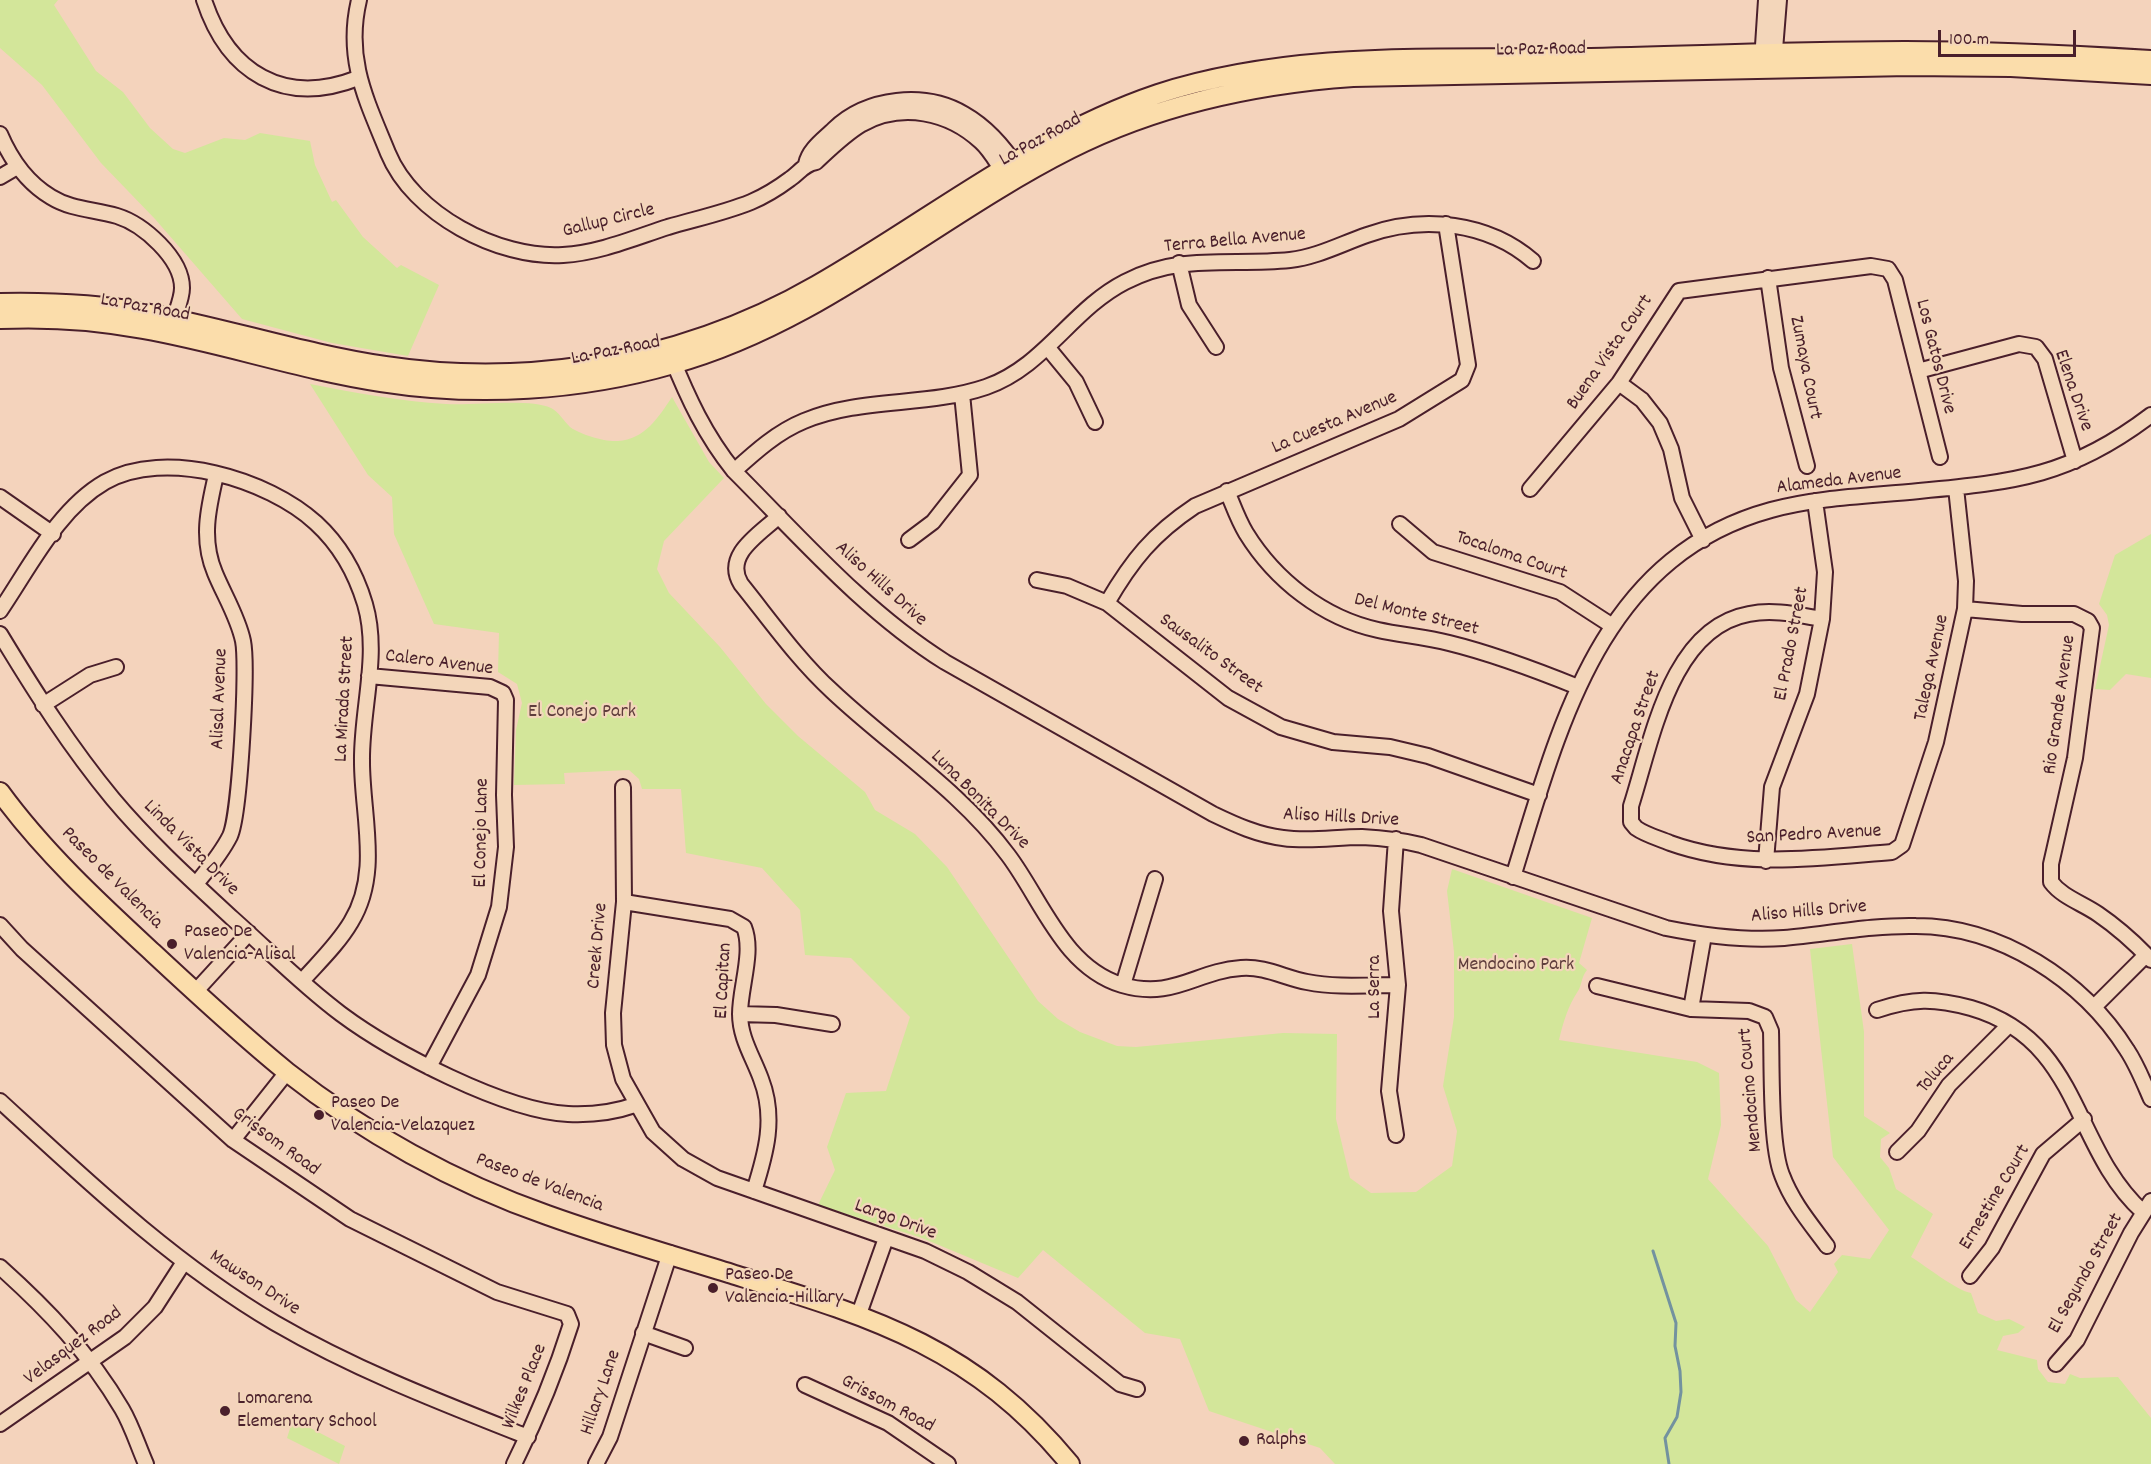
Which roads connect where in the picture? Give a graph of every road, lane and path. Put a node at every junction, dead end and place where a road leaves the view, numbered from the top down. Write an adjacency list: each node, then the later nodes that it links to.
1 (204, 0): 8 (street)
2 (359, 0): 8 (street, Gallup Circle)
3 (1766, 0): 6 (street)
4 (1779, 0): 6 (street)
5 (2151, 60): 6 (main road, La Paz Road)
6 (1768, 62): 7 (main road, La Paz Road); 11 (main road, La Paz Road)
7 (2151, 75)
8 (358, 78): 11 (street, Gallup Circle)
9 (0, 134): 10 (street)
10 (17, 167): 12 (street); 20 (street)
11 (1012, 172): 23 (main road, La Paz Road)
12 (0, 177)
13 (1446, 224): 14 (street, Terra Bella Avenue); 15 (street, Terra Bella Avenue); 36 (street, La Cuesta Avenue)
14 (1533, 261)
15 (1179, 263): 21 (street); 22 (street, Terra Bella Avenue)
16 (1888, 269): 17 (street, Buena Vista Court); 24 (street, Los Gatos Drive)
17 (1768, 278): 25 (street, Buena Vista Court); 31 (street, Zumaya Court)
18 (0, 303): 20 (main road, La Paz Road)
19 (0, 319): 23 (main road, La Paz Road)
20 (174, 319): 23 (main road, La Paz Road)
21 (1216, 347)
22 (1048, 348): 26 (street, Terra Bella Avenue); 28 (street)
23 (672, 356): 32 (street, Aliso Hills Drive)
24 (1918, 371): 29 (street, Los Gatos Drive); 30 (street, Elena Drive)
25 (1619, 383): 35 (street, Buena Vista Court); 43 (street)
26 (962, 393): 32 (street, Terra Bella Avenue); 42 (street)
27 (2151, 415): 30 (street, Alameda Avenue)
28 (1095, 422)
29 (1940, 457)
30 (2075, 461): 34 (street, Alameda Avenue)
31 (1807, 466)
32 (734, 471): 39 (street, Aliso Hills Drive)
33 (216, 475): 41 (street, La Mirada Street); 52 (street, La Mirada Street); 65 (street, Alisal Avenue)
34 (1956, 488): 38 (street, Alameda Avenue); 46 (street, Talega Avenue)
35 (1530, 489)
36 (1227, 491): 45 (street, La Cuesta Avenue); 53 (street, Del Monte Street)
37 (0, 496): 41 (street)
38 (1815, 501): 43 (street, Alameda Avenue); 48 (street, El Prado Street)
39 (778, 516): 60 (street, Aliso Hills Drive); 72 (street, Luna Bonita Drive)
40 (1400, 524): 49 (street, Tocaloma Court)
41 (53, 534): 47 (street, La Mirada Street)
42 (909, 540)
43 (1703, 540): 49 (street, Alameda Avenue)
44 (1037, 580): 45 (street, Sausalito Street)
45 (1107, 603): 58 (street, Sausalito Street)
46 (1965, 609): 61 (street, Talega Avenue); 70 (street, Rio Grande Avenue)
47 (0, 611)
48 (1822, 619): 59 (street, Anacapa Street); 62 (street, El Prado Street)
49 (1611, 625): 53 (street, Alameda Avenue)
50 (0, 634): 55 (street, Linda Vista Drive)
51 (116, 667): 55 (street)
52 (369, 676): 54 (street, Calero Avenue); 71 (street, La Mirada Street)
53 (1578, 687): 58 (street, Alameda Avenue)
54 (503, 693): 82 (street, El Conejo Lane)
55 (43, 705): 65 (street, Linda Vista Drive)
56 (623, 787): 66 (street, Creek Drive)
57 (0, 792): 75 (main road, Paseo de Valencia)
58 (1539, 795): 63 (street, Alameda Avenue)
59 (1631, 822): 62 (street, San Pedro Avenue)
60 (1396, 839): 63 (street, Aliso Hills Drive); 73 (street, La Serra)
61 (1898, 849): 62 (street, San Pedro Avenue)
62 (1766, 861)
63 (1513, 877): 69 (street, Aliso Hills Drive)
64 (1155, 879): 72 (street)
65 (195, 884): 68 (street, Linda Vista Drive)
66 (624, 902): 79 (street, El Capitan); 86 (street, Creek Drive)
67 (0, 925): 89 (street, Grissom Road)
68 (249, 933): 71 (street, Linda Vista Drive); 75 (street)
69 (1704, 935): 76 (street, Aliso Hills Drive); 77 (street)
70 (2149, 958): 76 (street)
71 (302, 981): 82 (street, Linda Vista Drive)
72 (1123, 985): 73 (street, Luna Bonita Drive)
73 (1398, 985): 88 (street, La Serra)
74 (1597, 986): 77 (street, Mendocino Court)
75 (195, 992): 83 (main road, Paseo de Valencia)
76 (2094, 1007): 84 (street, Aliso Hills Drive)
77 (1691, 1010): 94 (street, Mendocino Court)
78 (1877, 1010): 81 (street)
79 (740, 1014): 80 (street); 91 (street, El Capitan)
80 (832, 1024)
81 (2009, 1025): 87 (street); 90 (street, Toluca)
82 (429, 1067): 86 (street, Linda Vista Drive)
83 (287, 1072): 89 (street); 95 (main road, Paseo de Valencia)
84 (2151, 1100)
85 (0, 1101): 96 (street, Mawson Drive)
86 (635, 1105): 91 (street, Largo Drive)
87 (2084, 1119): 92 (street); 98 (street, Ernestine Court)
88 (1396, 1135)
89 (233, 1140): 100 (street, Grissom Road)
90 (1897, 1152)
91 (754, 1191): 93 (street, Largo Drive)
92 (2147, 1206): 104 (street, El Segundo Street)
93 (886, 1238): 99 (street); 106 (street, Largo Drive)
94 (1827, 1246)
95 (670, 1253): 99 (main road, Paseo de Valencia); 101 (street, Hillary Lane)
96 (184, 1262): 103 (street, Velasquez Road); 108 (street, Mawson Drive)
97 (0, 1267): 103 (street)
98 (1970, 1276)
99 (860, 1314): 113 (main road, Paseo de Valencia)
100 (571, 1324): 108 (street, Wilkes Place)
101 (643, 1333): 102 (street, Hillary Lane); 111 (street, Hillary Lane)
102 (685, 1348)
103 (91, 1361): 107 (street, Velasquez Road); 109 (street)
104 (2056, 1364)
105 (804, 1385): 112 (street, Grissom Road)
106 (1137, 1389)
107 (0, 1424)
108 (528, 1437): 110 (street, Wilkes Place)
109 (146, 1464)
110 (514, 1464)
111 (596, 1464)
112 (948, 1464)
113 (1070, 1464)

